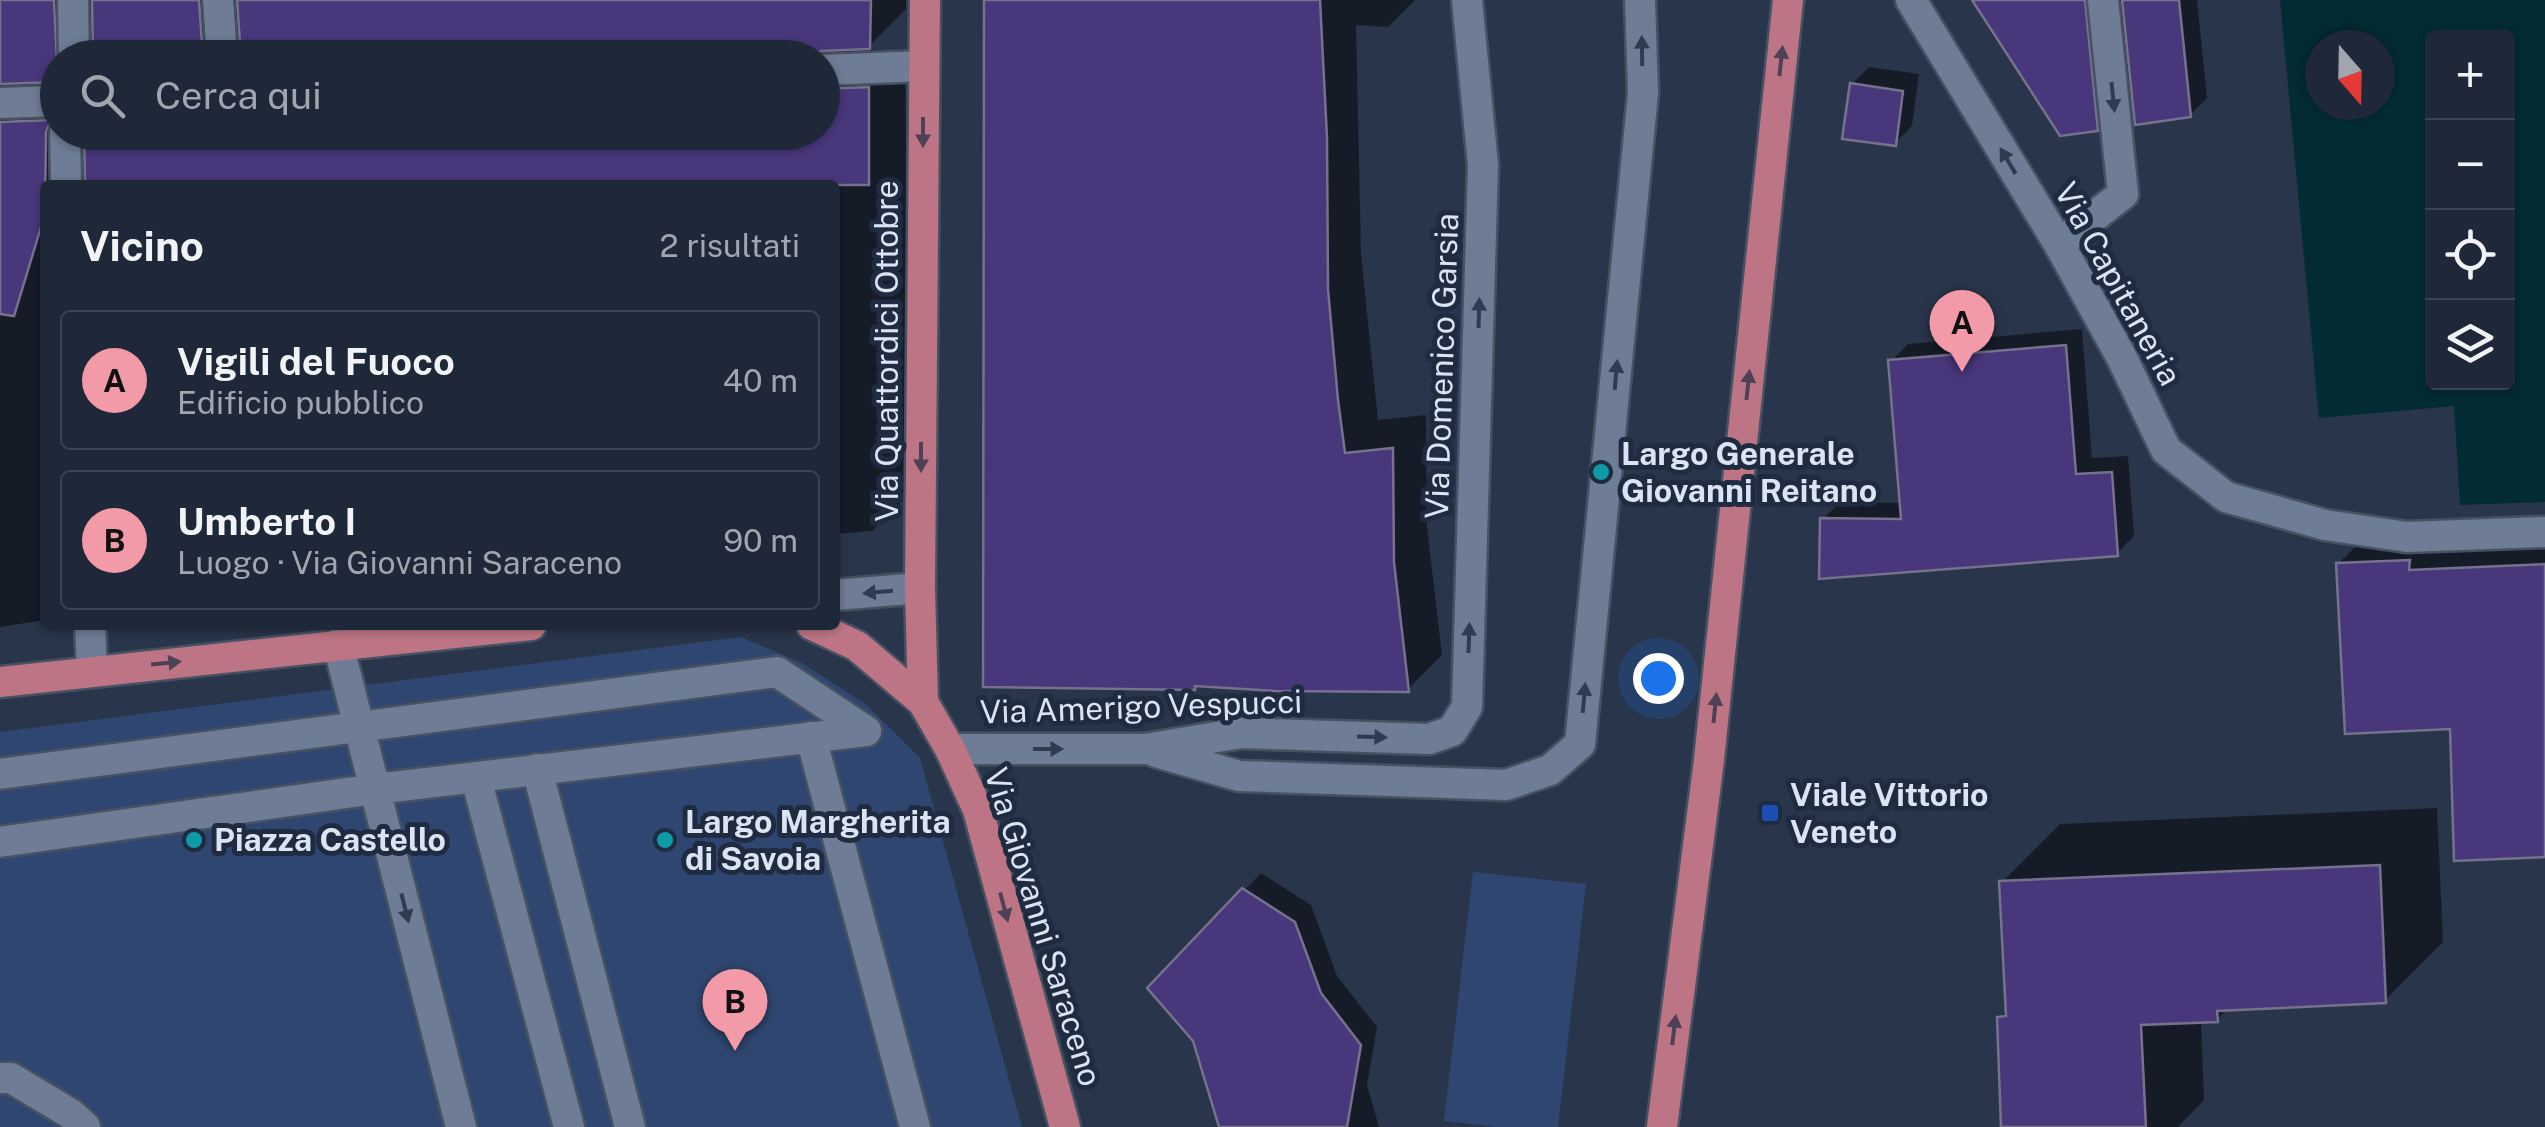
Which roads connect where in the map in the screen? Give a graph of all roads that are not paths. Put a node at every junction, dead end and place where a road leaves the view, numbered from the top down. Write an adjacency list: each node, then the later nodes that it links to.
1 (73, 0): 9 (street)
2 (218, 0): 10 (street)
3 (925, 0): 11 (main road, Via Quattordici Ottobre)
4 (1467, 0): 29 (street, Via Domenico Garsia, one-way to 4)
5 (1640, 0): 32 (street, one-way to 5)
6 (1788, 0): 45 (main road, one-way to 6)
7 (1911, 0): 17 (street, Via Capitaneria, one-way to 7)
8 (2103, 0): 17 (street, one-way to 17)
9 (74, 40)
10 (221, 40)
11 (924, 66): 12 (street); 19 (main road, Via Quattordici Ottobre, one-way to 19)
12 (840, 69)
13 (40, 101): 14 (street)
14 (0, 103)
15 (65, 150): 16 (street)
16 (66, 180)
17 (2059, 244): 18 (street, Via Capitaneria)
18 (2545, 532)
19 (920, 588): 20 (street, one-way to 20); 27 (main road, Via Quattordici Ottobre)
20 (840, 595)
21 (90, 630): 25 (street)
22 (480, 630): 24 (main road)
23 (823, 630): 27 (main road)
24 (338, 644): 25 (main road, one-way to 24); 28 (street)
25 (92, 671): 26 (main road)
26 (0, 682)
27 (923, 702): 31 (main road, Via Giovanni Saraceno)
28 (358, 724): 30 (street); 34 (street); 36 (street)
29 (1452, 731): 32 (street, Via Amerigo Vespucci, one-way to 29)
30 (811, 737): 33 (street); 43 (street)
31 (950, 748): 32 (street, Via Amerigo Vespucci, one-way to 32); 44 (main road, Via Giovanni Saraceno, one-way to 44)
32 (1145, 749)
33 (536, 769): 35 (street); 42 (street)
34 (0, 774)
35 (476, 778): 36 (street); 41 (street)
36 (375, 789): 37 (street); 40 (street, one-way to 40)
37 (0, 842)
38 (0, 1078): 39 (street)
39 (85, 1127)
40 (461, 1127)
41 (569, 1127)
42 (630, 1127)
43 (915, 1127)
44 (1065, 1127)
45 (1662, 1127)

